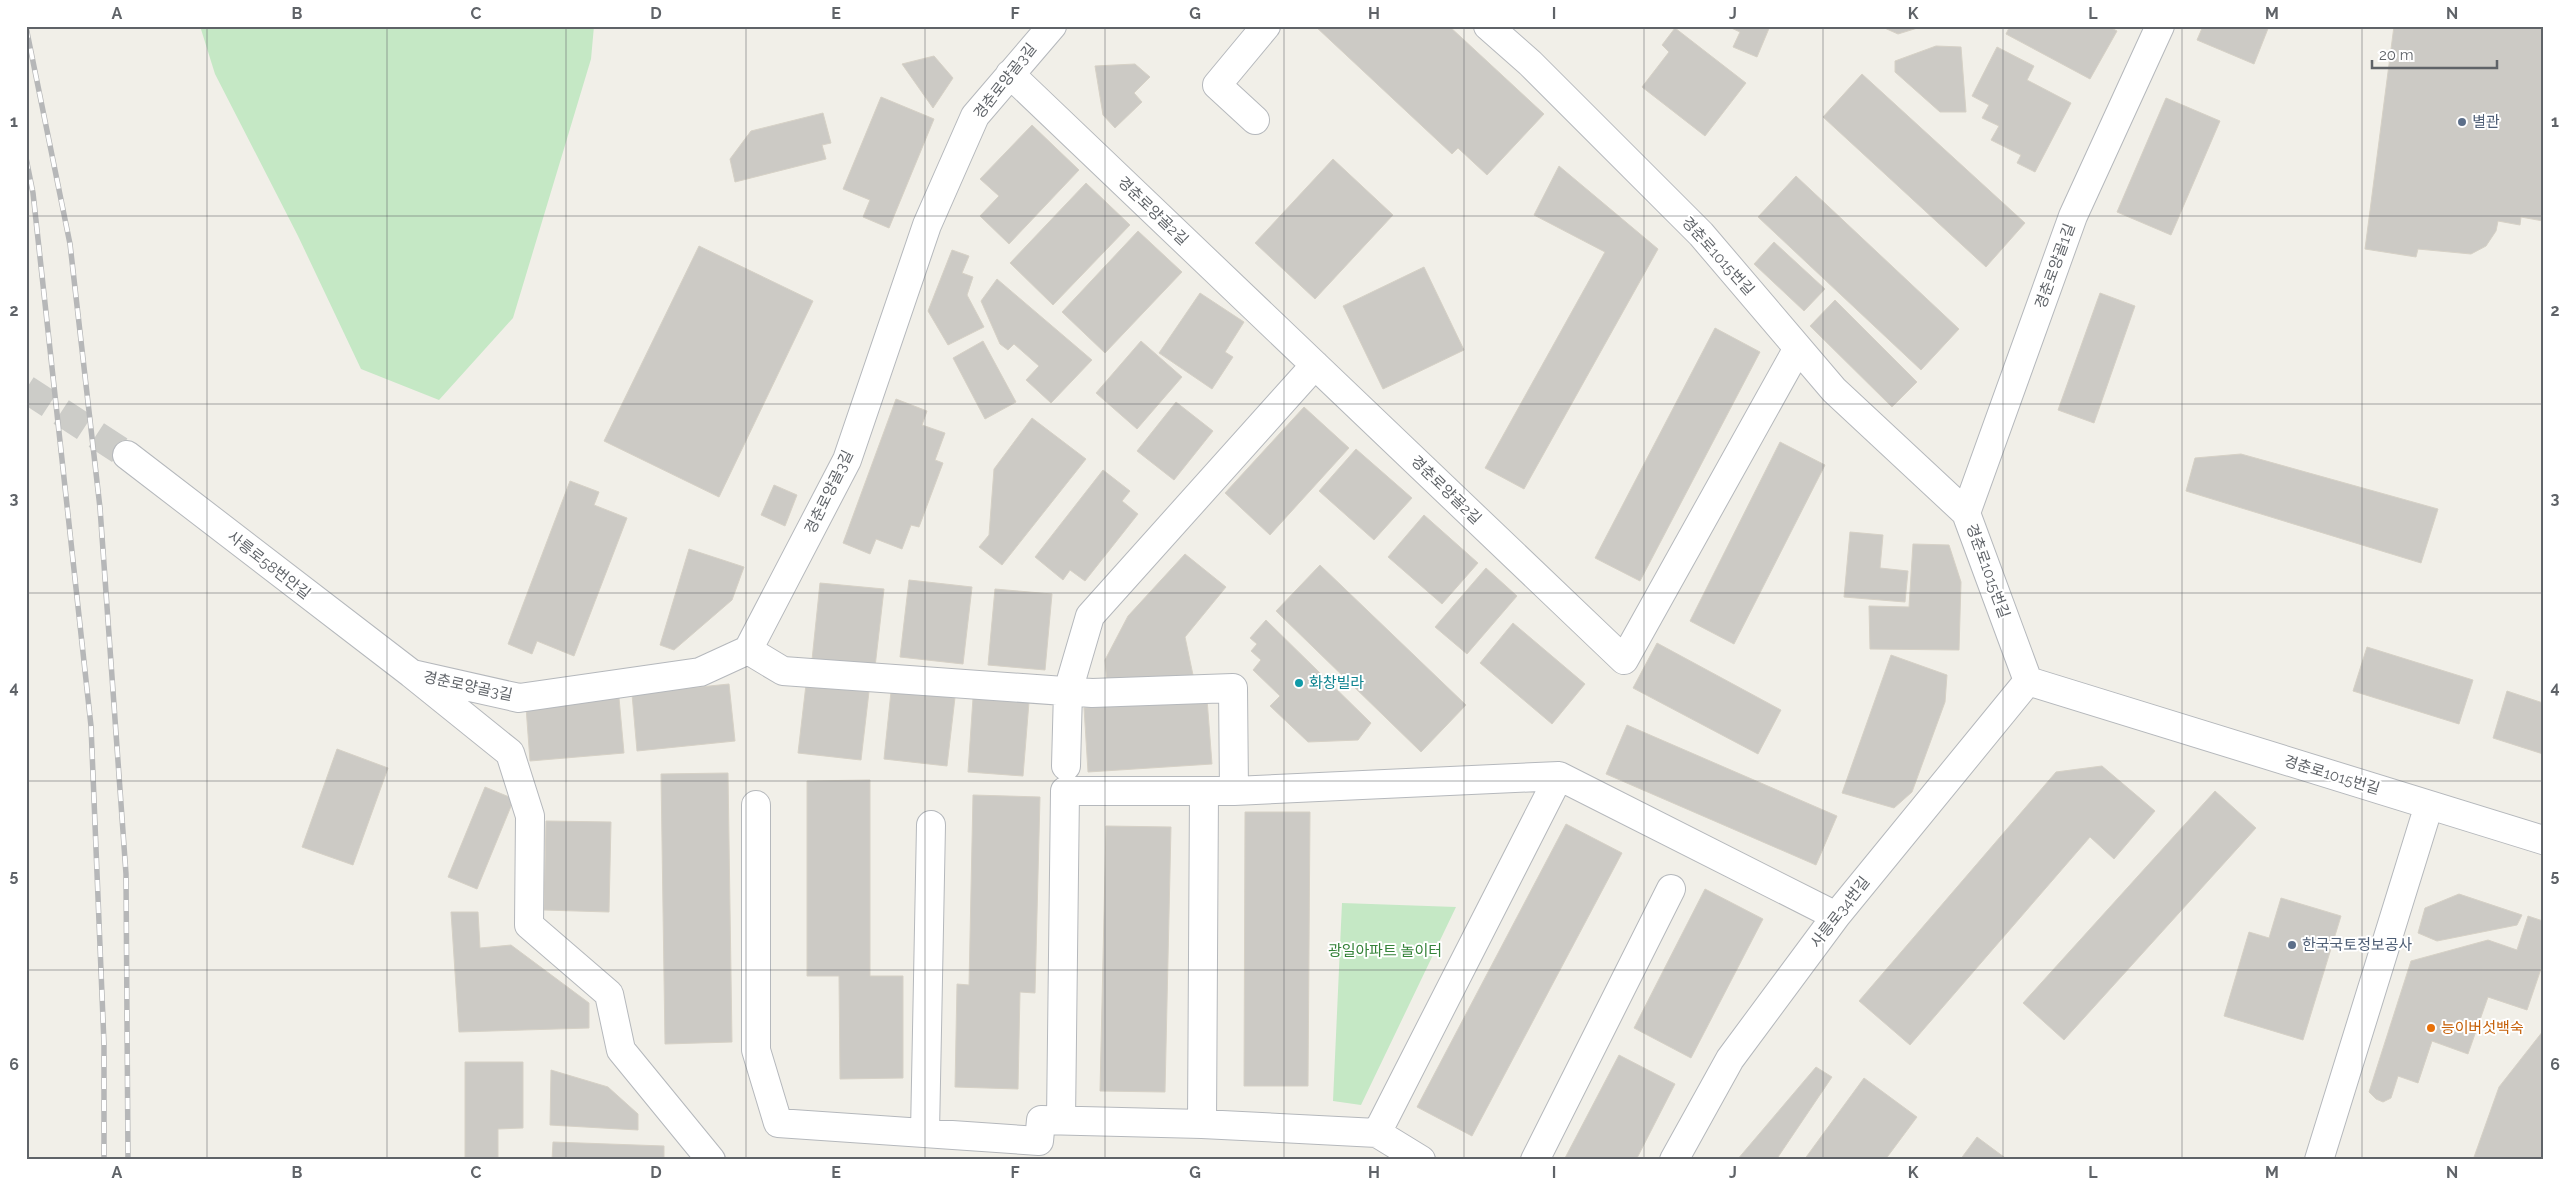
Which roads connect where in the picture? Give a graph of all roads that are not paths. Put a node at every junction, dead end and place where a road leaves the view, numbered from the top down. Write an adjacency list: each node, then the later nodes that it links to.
1 (1052, 26): 5 (street, 경춘로양골3길)
2 (1266, 26): 6 (street)
3 (1488, 26): 7 (street, 경춘로1015번길)
4 (2160, 26): 10 (street, 경춘로양골1길)
5 (1010, 74): 8 (street, 경춘로양골2길); 11 (street, 경춘로양골3길)
6 (1255, 120)
7 (1798, 348): 8 (street, 경춘로양골2길); 10 (street, 경춘로1015번길)
8 (1315, 365): 14 (street)
9 (127, 455): 12 (street, 사릉로58번안길)
10 (1966, 513): 13 (street, 경춘로1015번길)
11 (748, 650): 12 (street, 경춘로양골3길); 14 (street)
12 (412, 674): 30 (street, 사릉로58번안길)
13 (2028, 681): 20 (street, 경춘로1015번길); 24 (street, 사릉로34번길)
14 (1068, 690): 15 (street); 18 (street)
15 (1066, 766)
16 (1559, 776): 18 (street); 24 (street); 28 (street)
17 (1204, 791): 18 (street); 25 (street); 26 (street)
18 (1234, 791)
19 (756, 805): 27 (street)
20 (2429, 805): 22 (street, 경춘로1015번길); 34 (street)
21 (931, 825): 27 (street)
22 (2543, 840)
23 (1671, 889): 32 (street)
24 (1836, 916): 33 (street, 사릉로34번길)
25 (1061, 1120): 26 (street); 29 (street)
26 (1202, 1124): 28 (street)
27 (925, 1133): 29 (street)
28 (1377, 1133): 31 (street)
29 (1039, 1150)
30 (710, 1160)
31 (1421, 1160)
32 (1535, 1160)
33 (1674, 1160)
34 (2319, 1160)

